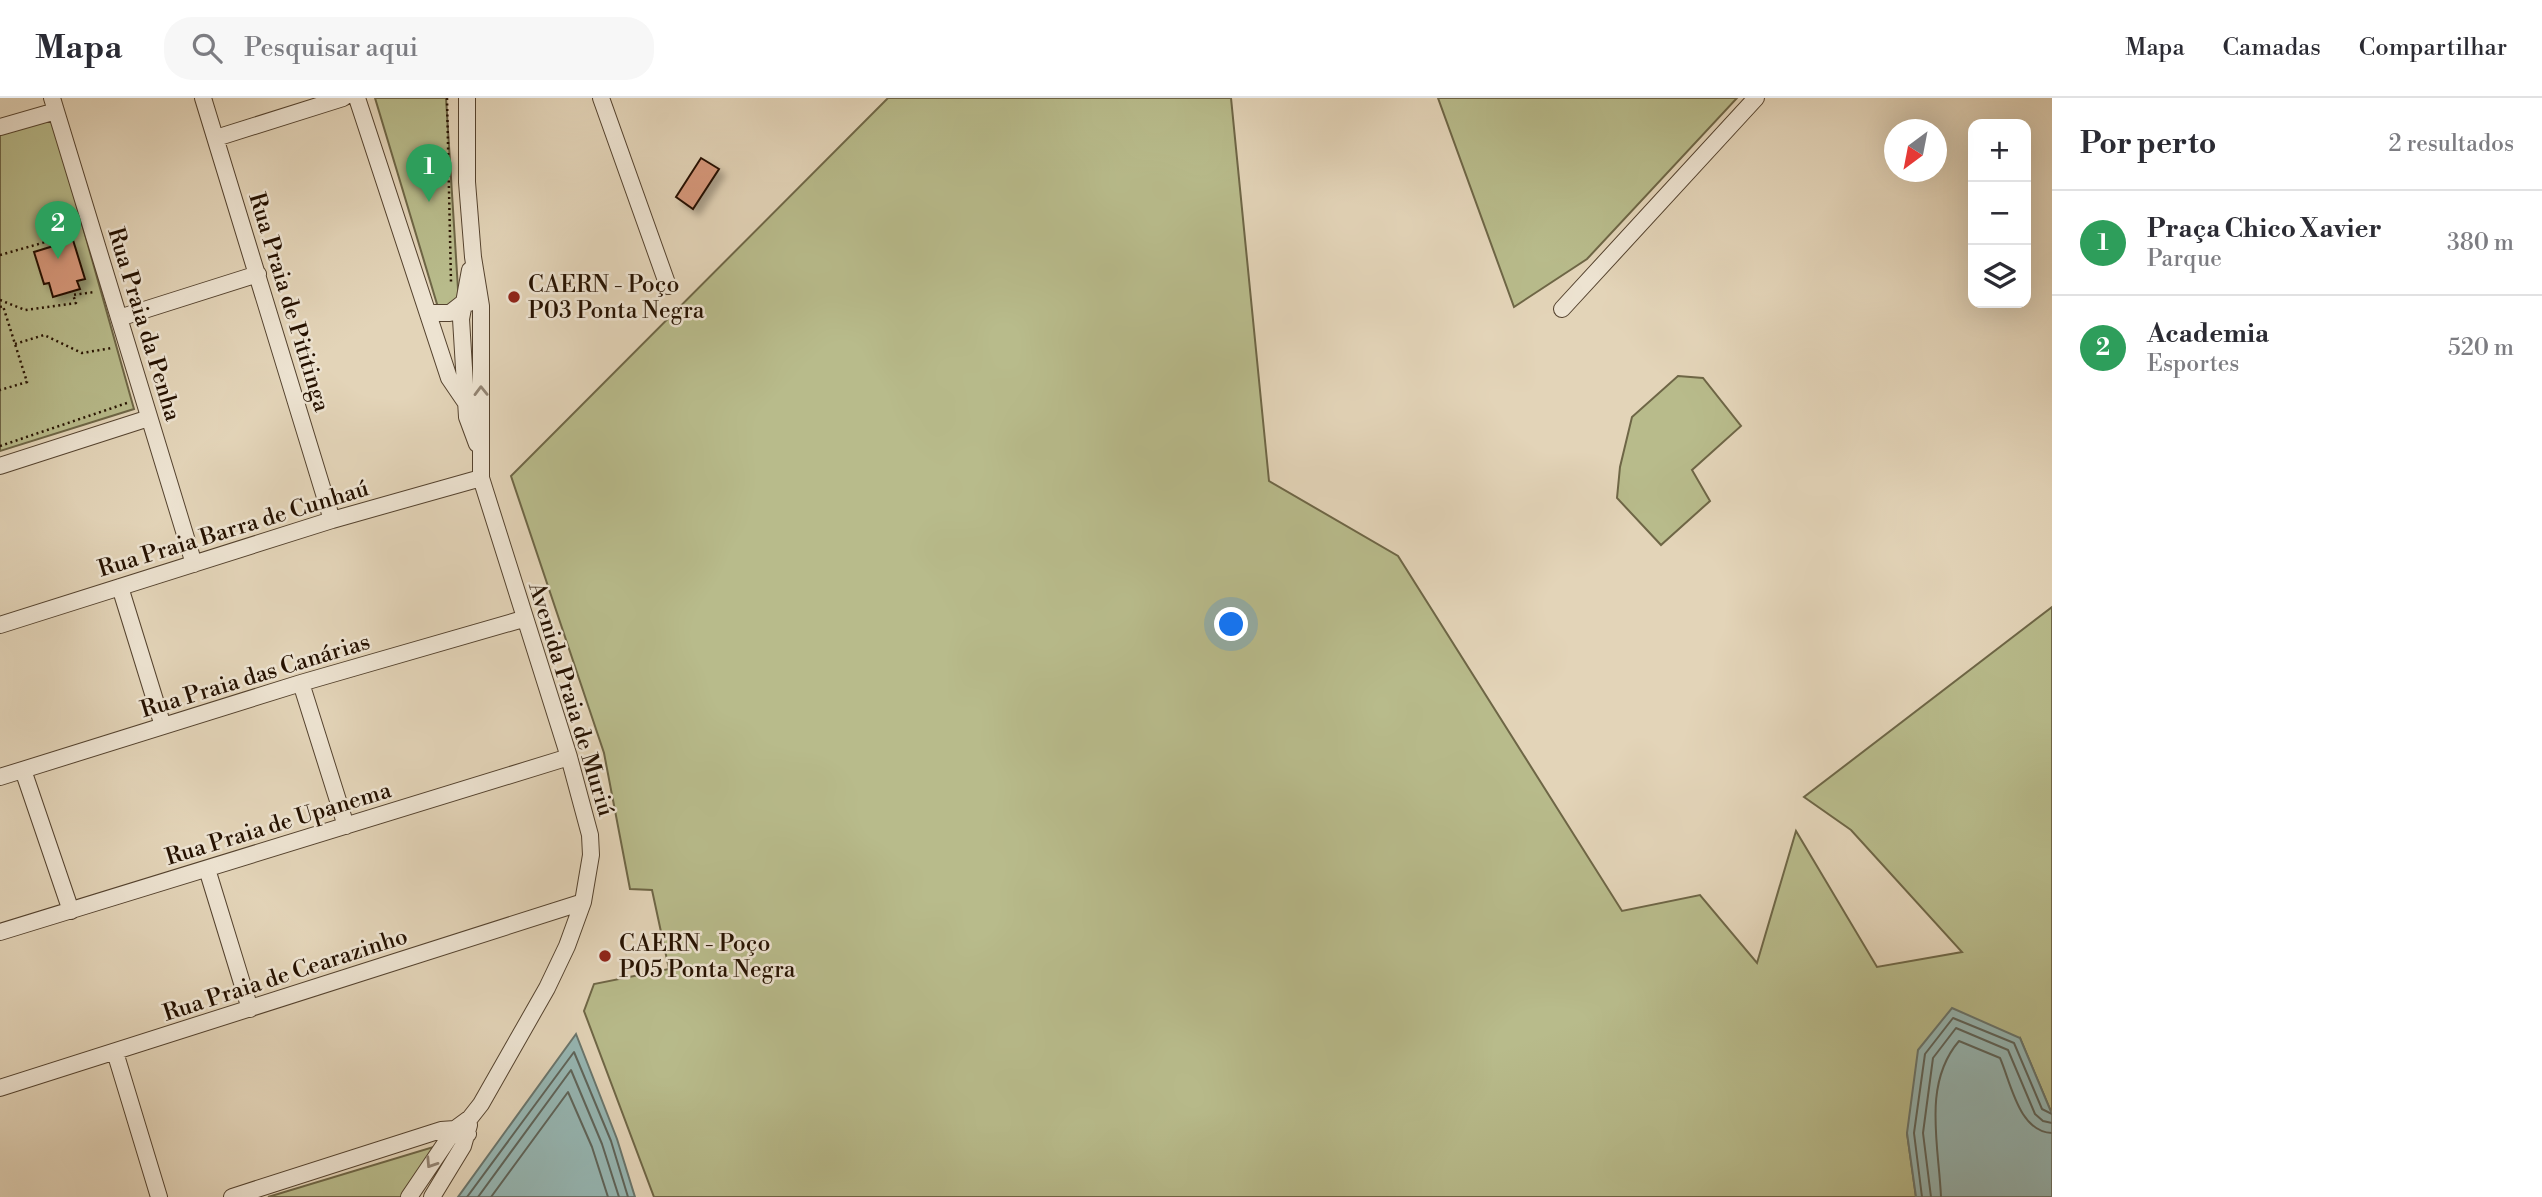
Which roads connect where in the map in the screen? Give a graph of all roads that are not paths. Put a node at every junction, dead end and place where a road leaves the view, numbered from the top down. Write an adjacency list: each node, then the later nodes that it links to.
1 (203, 98): 9 (street, Rua Praia de Pititinga)
2 (343, 98): 9 (street)
3 (357, 98): 16 (street)
4 (467, 98): 10 (street)
5 (601, 98): 12 (street)
6 (1756, 98): 15 (street)
7 (54, 105): 8 (street); 17 (street, Rua Praia da Penha)
8 (0, 127)
9 (216, 138): 11 (street, Rua Praia de Pititinga)
10 (473, 257): 13 (street); 14 (street)
11 (258, 274): 17 (street); 26 (street, Rua Praia de Pititinga)
12 (668, 286)
13 (464, 302): 14 (street); 16 (street); 19 (street)
14 (481, 306): 20 (street)
15 (1562, 309)
16 (430, 313): 18 (street)
17 (119, 317): 22 (street, Rua Praia da Penha)
18 (437, 332): 19 (street); 21 (street)
19 (462, 337): 20 (street); 21 (street)
20 (481, 338): 23 (street, one-way to 20)
21 (466, 403): 23 (street)
22 (149, 418): 24 (street); 27 (street, Rua Praia da Penha)
23 (482, 459): 25 (street, Avenida Praia de Muriú)
24 (0, 466)
25 (481, 478): 26 (street, Rua Praia Barra de Cunhaú); 29 (street, Avenida Praia de Muriú)
26 (332, 520): 27 (street, Rua Praia Barra de Cunhaú)
27 (194, 564): 28 (street, Rua Praia Barra de Cunhaú)
28 (120, 587): 30 (street, Rua Praia Barra de Cunhaú); 32 (street)
29 (523, 619): 31 (street, Rua Praia das Canárias); 33 (street, Avenida Praia de Muriú)
30 (0, 625)
31 (301, 683): 32 (street, Rua Praia das Canárias); 36 (street)
32 (163, 726): 34 (street, Rua Praia das Canárias)
33 (569, 757): 36 (street, Rua Praia de Upanema); 38 (street, Avenida Praia de Muriú)
34 (23, 770): 35 (street, Rua Praia das Canárias); 39 (street)
35 (0, 777)
36 (346, 826): 37 (street, Rua Praia de Upanema)
37 (207, 869): 39 (street, Rua Praia de Upanema); 41 (street)
38 (583, 902): 41 (street, Rua Praia de Cearazinho); 44 (street, Avenida Praia de Muriú)
39 (71, 911): 40 (street, Rua Praia de Upanema)
40 (0, 932)
41 (250, 1009): 42 (street, Rua Praia de Cearazinho)
42 (114, 1052): 43 (street, Rua Praia de Cearazinho); 45 (street)
43 (0, 1088)
44 (464, 1127): 46 (street); 47 (street, Avenida Praia de Muriú, one-way to 47); 48 (street, Avenida Praia de Muriú)
45 (159, 1197)
46 (232, 1197)
47 (409, 1197)
48 (432, 1197)

